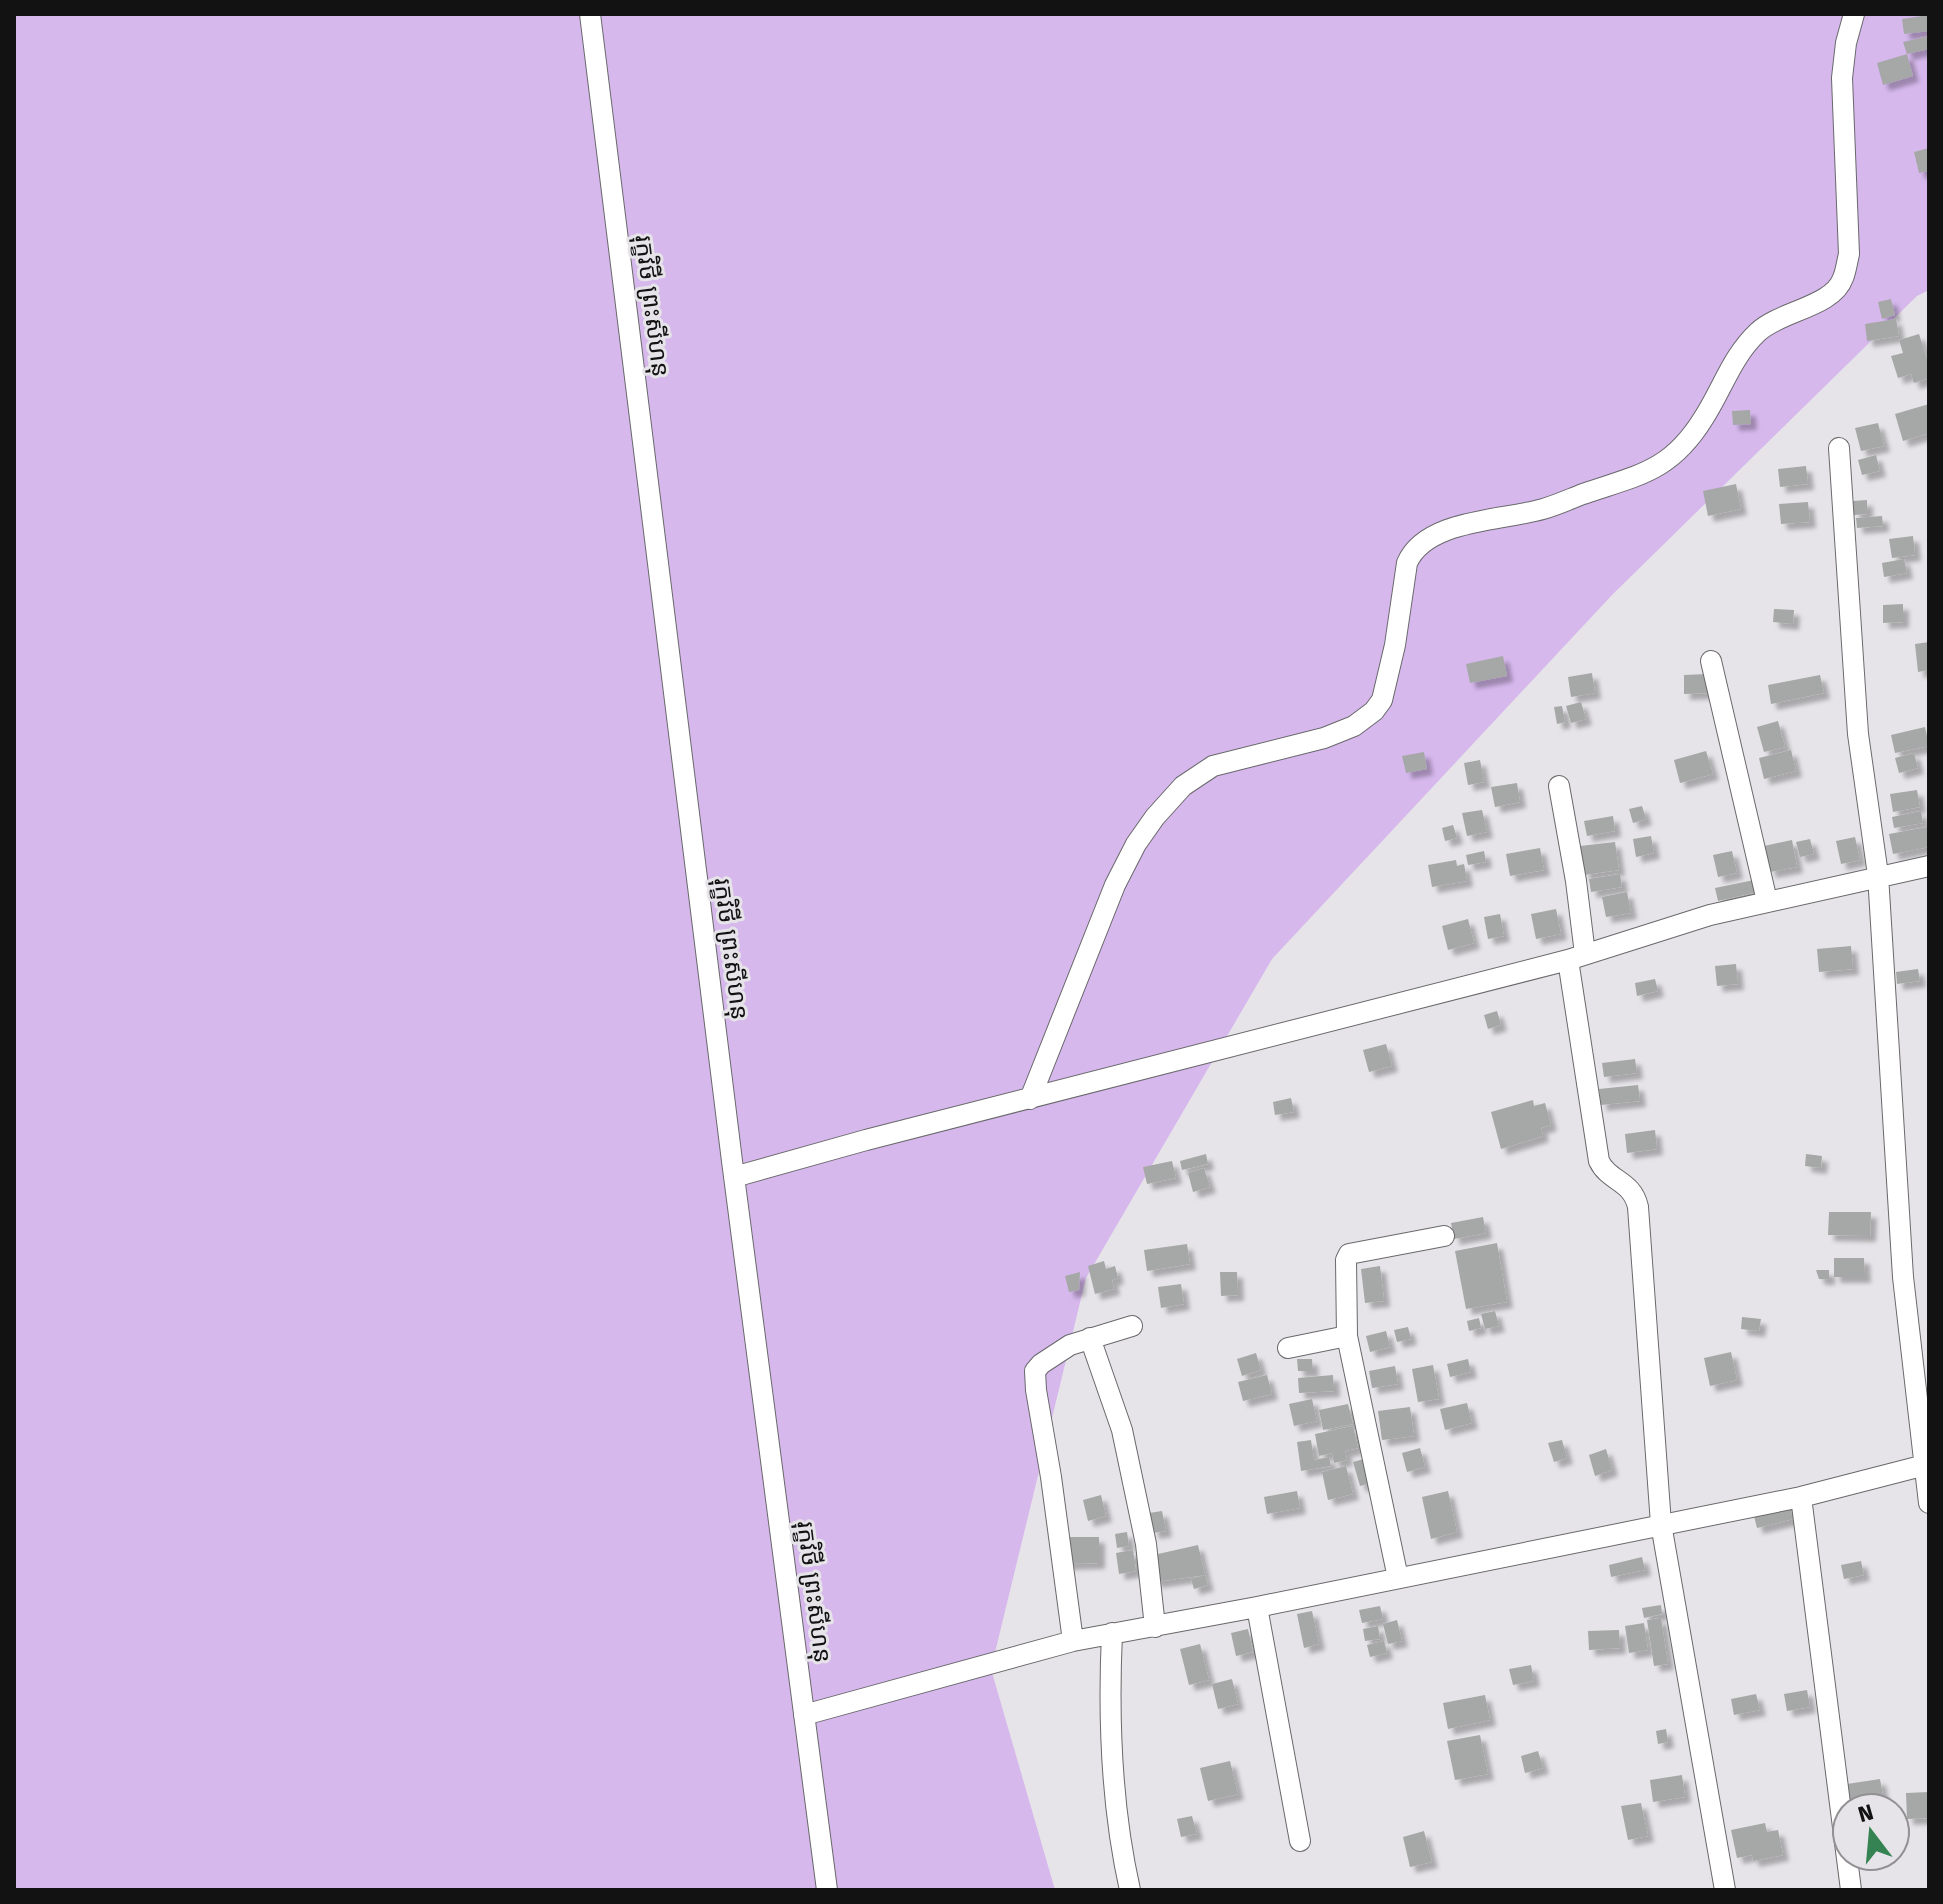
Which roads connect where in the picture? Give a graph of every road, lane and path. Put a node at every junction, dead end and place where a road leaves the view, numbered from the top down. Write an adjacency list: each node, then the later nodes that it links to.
1 (590, 14): 11 (street, រុក្ខវិថី ព្រះសីហនុ)
2 (1854, 14): 10 (street)
3 (1839, 448): 7 (street)
4 (1711, 661): 8 (street)
5 (1559, 786): 9 (street)
6 (1929, 866): 7 (street)
7 (1878, 875): 8 (street); 17 (street)
8 (1767, 901): 9 (street)
9 (1576, 957): 10 (street); 20 (street)
10 (1030, 1099): 11 (street)
11 (734, 1177): 26 (street, រុក្ខវិថី ព្រះសីហនុ)
12 (1444, 1236): 14 (street)
13 (1132, 1326): 15 (street)
14 (1347, 1336): 16 (street); 21 (street)
15 (1090, 1338): 23 (street); 25 (street)
16 (1288, 1348)
17 (1926, 1464): 18 (street); 19 (street)
18 (1801, 1497): 20 (street); 31 (street)
19 (1929, 1503)
20 (1661, 1524): 21 (street); 30 (street)
21 (1398, 1578): 22 (street)
22 (1257, 1607): 23 (street); 27 (street)
23 (1155, 1627): 24 (street)
24 (1112, 1633): 25 (street); 29 (street)
25 (1073, 1641): 26 (street)
26 (804, 1715): 28 (street, រុក្ខវិថី ព្រះសីហនុ)
27 (1300, 1841)
28 (827, 1890)
29 (1130, 1890)
30 (1725, 1890)
31 (1851, 1890)

